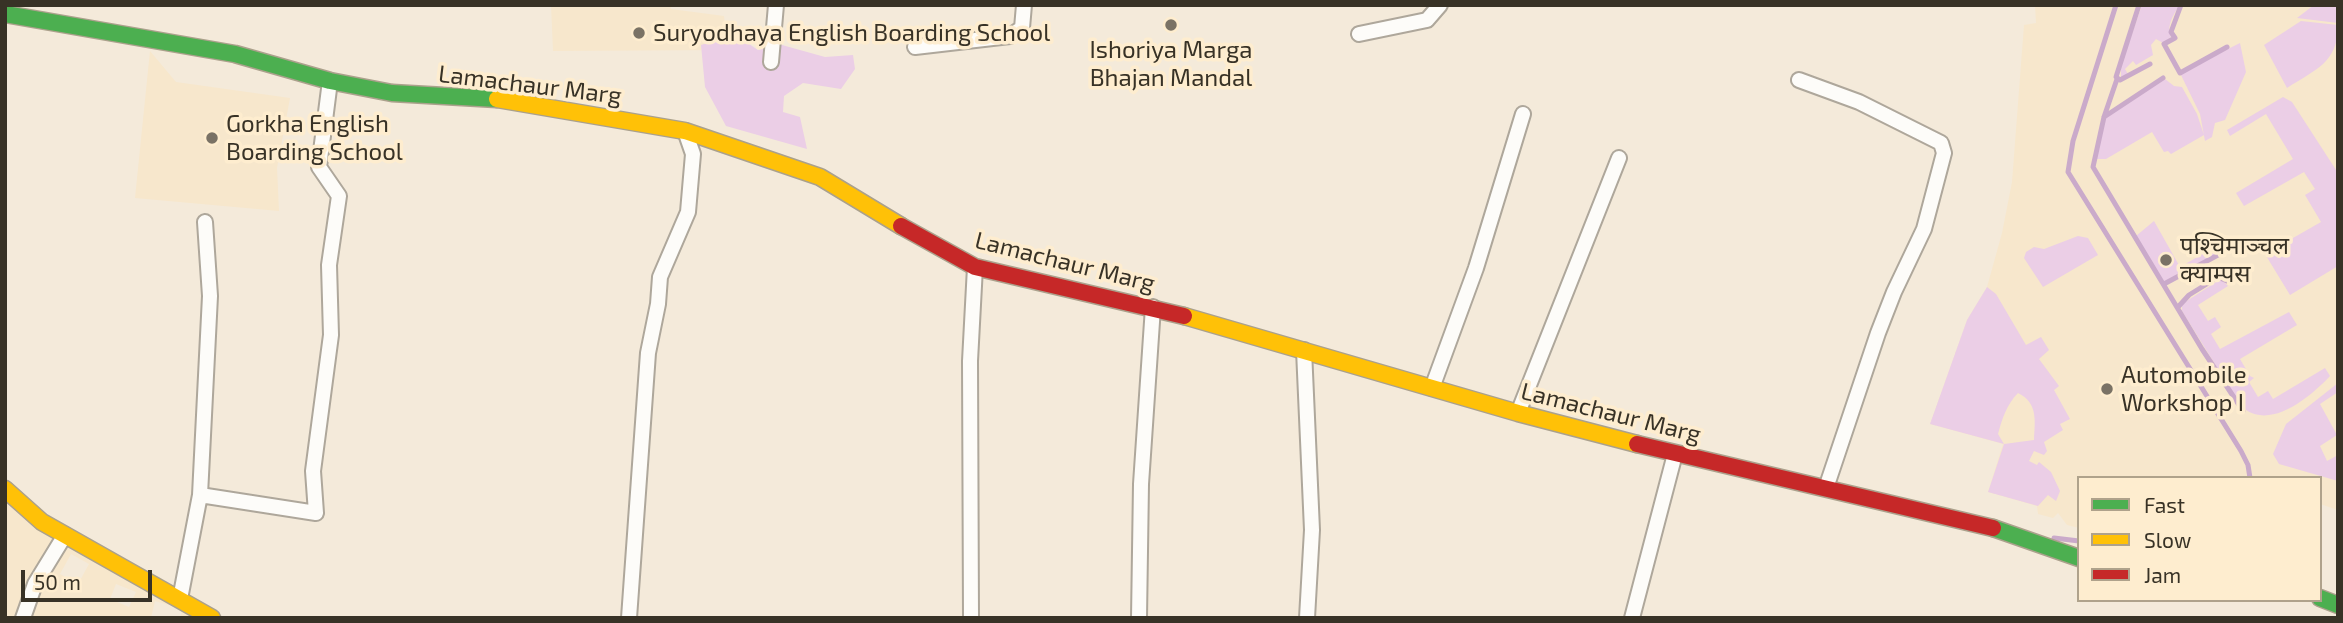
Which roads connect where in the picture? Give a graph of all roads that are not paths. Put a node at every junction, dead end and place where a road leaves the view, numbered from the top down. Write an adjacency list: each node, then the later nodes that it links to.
1 (776, 5): 7 (street)
2 (1024, 5): 6 (street)
3 (1440, 5): 5 (street)
4 (5, 14): 9 (main road, Lamachaur Marg)
5 (1359, 34)
6 (915, 47)
7 (771, 62)
8 (1799, 80): 20 (street)
9 (330, 81): 11 (main road, Lamachaur Marg); 22 (street)
10 (1523, 114): 17 (street)
11 (685, 131): 14 (main road, Lamachaur Marg); 29 (street)
12 (1619, 158): 18 (street)
13 (205, 222): 22 (street)
14 (975, 267): 15 (main road, Lamachaur Marg); 30 (street)
15 (1153, 307): 16 (main road, Lamachaur Marg); 31 (street)
16 (1304, 350): 17 (main road, Lamachaur Marg); 32 (street)
17 (1432, 388): 18 (main road, Lamachaur Marg)
18 (1518, 413): 19 (main road, Lamachaur Marg)
19 (1675, 454): 20 (main road, Lamachaur Marg); 33 (street)
20 (1826, 488): 24 (main road, Lamachaur Marg)
21 (5, 489): 23 (main road)
22 (200, 495): 25 (street)
23 (65, 535): 25 (main road); 27 (street)
24 (2077, 557)
25 (180, 599): 28 (main road)
26 (2329, 602): 34 (street)
27 (23, 618)
28 (212, 618)
29 (629, 618)
30 (971, 618)
31 (1139, 618)
32 (1307, 618)
33 (1632, 618)
34 (2323, 618)

